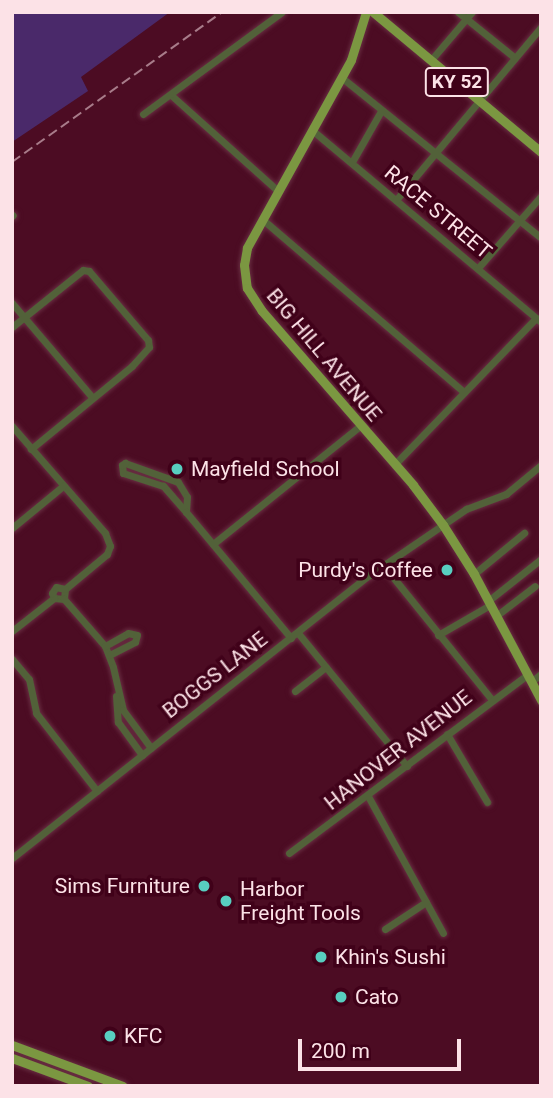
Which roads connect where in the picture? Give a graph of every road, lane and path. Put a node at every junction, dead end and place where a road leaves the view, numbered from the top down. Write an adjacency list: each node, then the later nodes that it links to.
1 (282, 12): 10 (street)
2 (366, 12): 9 (main road, BIG HILL AVENUE)
3 (373, 12): 8 (main road, KY 52)
4 (458, 12): 5 (street)
5 (469, 16): 7 (street); 8 (street)
6 (541, 27): 7 (street)
7 (515, 58): 11 (street)
8 (431, 60): 11 (main road, KY 52)
9 (341, 77): 12 (street); 14 (main road, BIG HILL AVENUE)
10 (171, 95): 13 (street); 18 (street)
11 (480, 101): 15 (street); 16 (main road, KY 52)
12 (381, 111): 15 (street); 17 (street)
13 (144, 114)
14 (312, 130): 17 (street, RACE STREET); 18 (main road, BIG HILL AVENUE)
15 (436, 152): 20 (street); 22 (street)
16 (541, 152)
17 (352, 162): 20 (street, RACE STREET)
18 (278, 191): 21 (main road, BIG HILL AVENUE)
19 (541, 196): 22 (street)
20 (397, 200): 24 (street, RACE STREET)
21 (262, 219): 29 (street); 31 (main road, BIG HILL AVENUE)
22 (519, 221): 23 (street); 24 (street)
23 (541, 238)
24 (478, 268): 27 (street, RACE STREET)
25 (12, 303): 26 (street)
26 (24, 317): 28 (street); 30 (street); 30 (street)
27 (539, 320): 29 (street)
28 (12, 327)
29 (464, 392): 34 (street)
30 (92, 397): 33 (street)
31 (361, 425): 34 (main road, BIG HILL AVENUE); 41 (street)
32 (12, 426): 33 (street)
33 (32, 449): 36 (street)
34 (394, 464): 38 (main road, BIG HILL AVENUE)
35 (541, 465): 38 (street, BOGGS LANE)
36 (63, 486): 39 (street); 46 (street)
37 (186, 512): 37 (street); 41 (street)
38 (443, 525): 43 (street, BOGGS LANE); 44 (main road, BIG HILL AVENUE)
39 (12, 528)
40 (524, 533): 44 (street)
41 (213, 544): 53 (street)
42 (541, 559): 49 (street)
43 (384, 566): 52 (street); 53 (street, BOGGS LANE)
44 (474, 573): 49 (main road, BIG HILL AVENUE)
45 (536, 586): 50 (street)
46 (65, 589): 47 (street); 48 (street)
47 (54, 598): 48 (street); 51 (street)
48 (64, 599): 54 (street)
49 (489, 603): 50 (main road, BIG HILL AVENUE); 52 (street)
50 (496, 616): 59 (main road, BIG HILL AVENUE)
51 (12, 631)
52 (438, 635): 62 (street)
53 (295, 636): 57 (street); 65 (street, BOGGS LANE)
54 (105, 646): 55 (street); 55 (street)
55 (110, 655): 60 (street)
56 (12, 659): 68 (street)
57 (326, 667): 61 (street); 67 (street)
58 (541, 674): 59 (street, HANOVER AVENUE)
59 (529, 678): 62 (street, HANOVER AVENUE); 63 (main road, BIG HILL AVENUE)
60 (117, 688): 65 (street); 66 (street)
61 (295, 691)
62 (492, 700): 64 (street, HANOVER AVENUE)
63 (541, 700)
64 (447, 734): 67 (street, HANOVER AVENUE); 70 (street)
65 (151, 748): 66 (street, BOGGS LANE)
66 (142, 755): 68 (street, BOGGS LANE)
67 (407, 766): 69 (street, HANOVER AVENUE)
68 (97, 791): 72 (street, BOGGS LANE)
69 (368, 796): 71 (street, HANOVER AVENUE); 73 (street)
70 (486, 802)
71 (289, 853)
72 (12, 858)
73 (426, 902): 74 (street); 75 (street)
74 (385, 929)
75 (443, 933)
76 (12, 1045): 79 (main road)
77 (12, 1058): 78 (main road)
78 (88, 1086)
79 (123, 1086)

